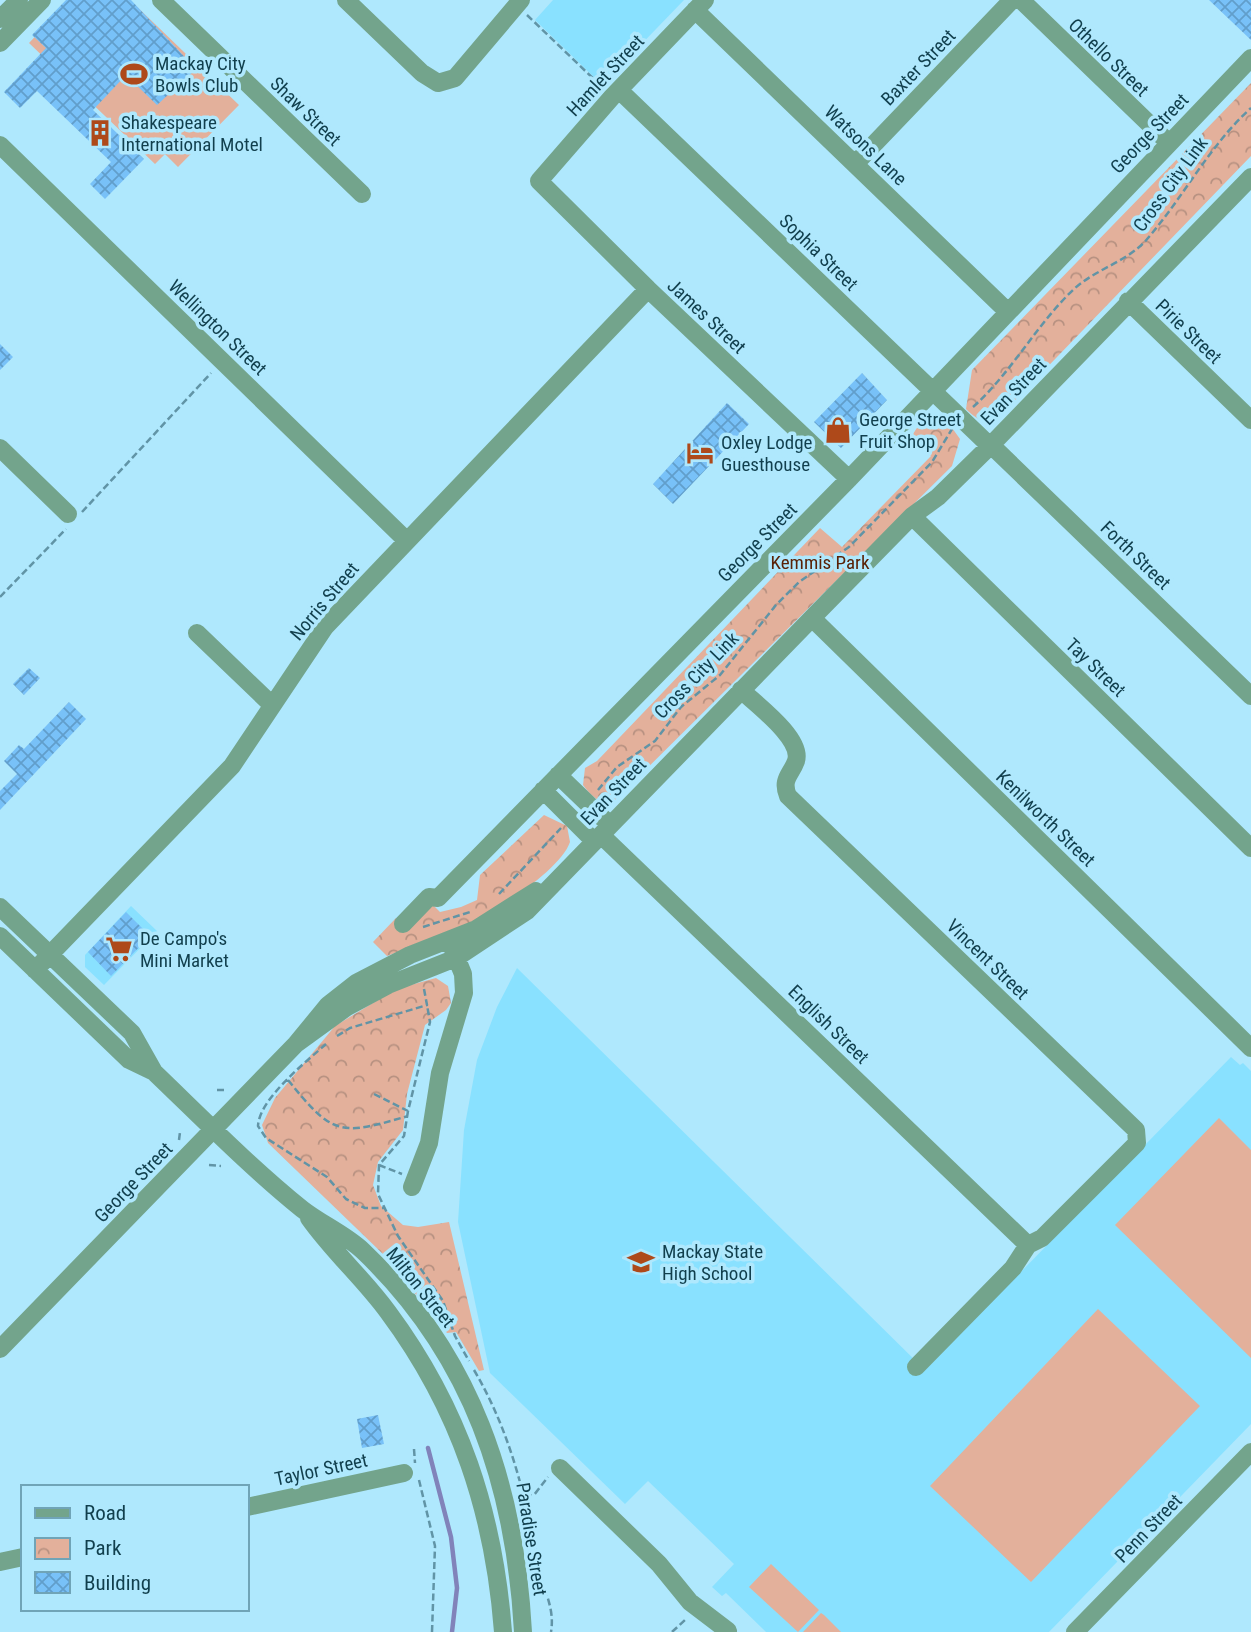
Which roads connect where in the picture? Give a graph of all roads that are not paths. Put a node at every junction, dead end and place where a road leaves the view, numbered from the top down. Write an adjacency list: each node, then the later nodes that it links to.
1 (42, 0): 8 (street)
2 (161, 0): 17 (street, Shaw Street)
3 (346, 0): 6 (street)
4 (1012, 0): 14 (street, Baxter Street)
5 (1021, 0): 12 (street, Othello Street)
6 (519, 3)
7 (700, 5): 11 (street, Hamlet Street); 14 (street, Watsons Lane)
8 (13, 11): 9 (street)
9 (0, 43)
10 (1251, 58): 12 (street, George Street)
11 (616, 93): 16 (street, Hamlet Street); 21 (street, Sophia Street)
12 (1169, 143): 20 (street, George Street)
13 (0, 145): 28 (street, Wellington Street)
14 (855, 164): 20 (street, Watsons Lane)
15 (1251, 177): 19 (street, Evan Street)
16 (539, 181): 18 (street, James Street)
17 (362, 194)
18 (648, 289): 25 (street, James Street); 28 (street, Norris Street)
19 (1128, 301): 22 (street, Pirie Street); 23 (street, Evan Street)
20 (1007, 312): 21 (street, George Street)
21 (933, 390): 23 (street, Sophia Street); 25 (street, George Street)
22 (1251, 420)
23 (990, 445): 27 (street, Evan Street); 32 (street, Forth Street)
24 (0, 448): 26 (street)
25 (849, 479): 34 (street, George Street)
26 (68, 514)
27 (912, 516): 29 (street, Evan Street); 37 (street, Tay Street)
28 (406, 540): 33 (street, Norris Street)
29 (812, 618): 31 (street, Evan Street); 47 (street, Kenilworth Street)
30 (197, 633): 33 (street)
31 (741, 690): 36 (street, Evan Street); 52 (street, Vincent Street)
32 (1251, 696)
33 (272, 705): 43 (street, Norris Street)
34 (558, 775): 35 (street, George Street); 36 (street)
35 (542, 790): 36 (street); 40 (street, George Street)
36 (601, 834): 38 (street, Evan Street); 52 (street, English Street)
37 (1251, 848)
38 (566, 869): 42 (street, Evan Street); 44 (street, Evan Street)
39 (0, 907): 43 (street, Milton Street)
40 (410, 927)
41 (0, 936): 45 (street, Milton Street)
42 (449, 941): 44 (street); 46 (street, George Street)
43 (49, 954): 45 (street, Norris Street); 48 (street, Milton Street)
44 (456, 958): 46 (street, George Street); 50 (street)
45 (34, 970): 48 (street, Milton Street)
46 (296, 1044): 49 (street, George Street)
47 (1251, 1048)
48 (154, 1072): 49 (street, Milton Street)
49 (214, 1128): 51 (street, Milton Street); 53 (street, George Street)
50 (414, 1183)
51 (303, 1210): 55 (street, Milton Street); 56 (street, Milton Street)
52 (1028, 1245): 54 (street)
53 (0, 1349)
54 (916, 1367)
55 (478, 1416): 65 (street, Paradise Street)
56 (455, 1427): 64 (street, Paradise Street)
57 (1251, 1452): 66 (street, Penn Street)
58 (560, 1468): 63 (street)
59 (404, 1473): 60 (street, Taylor Street)
60 (248, 1507)
61 (21, 1557): 62 (street)
62 (0, 1562)
63 (729, 1631)
64 (503, 1632)
65 (523, 1632)
66 (1075, 1632)

